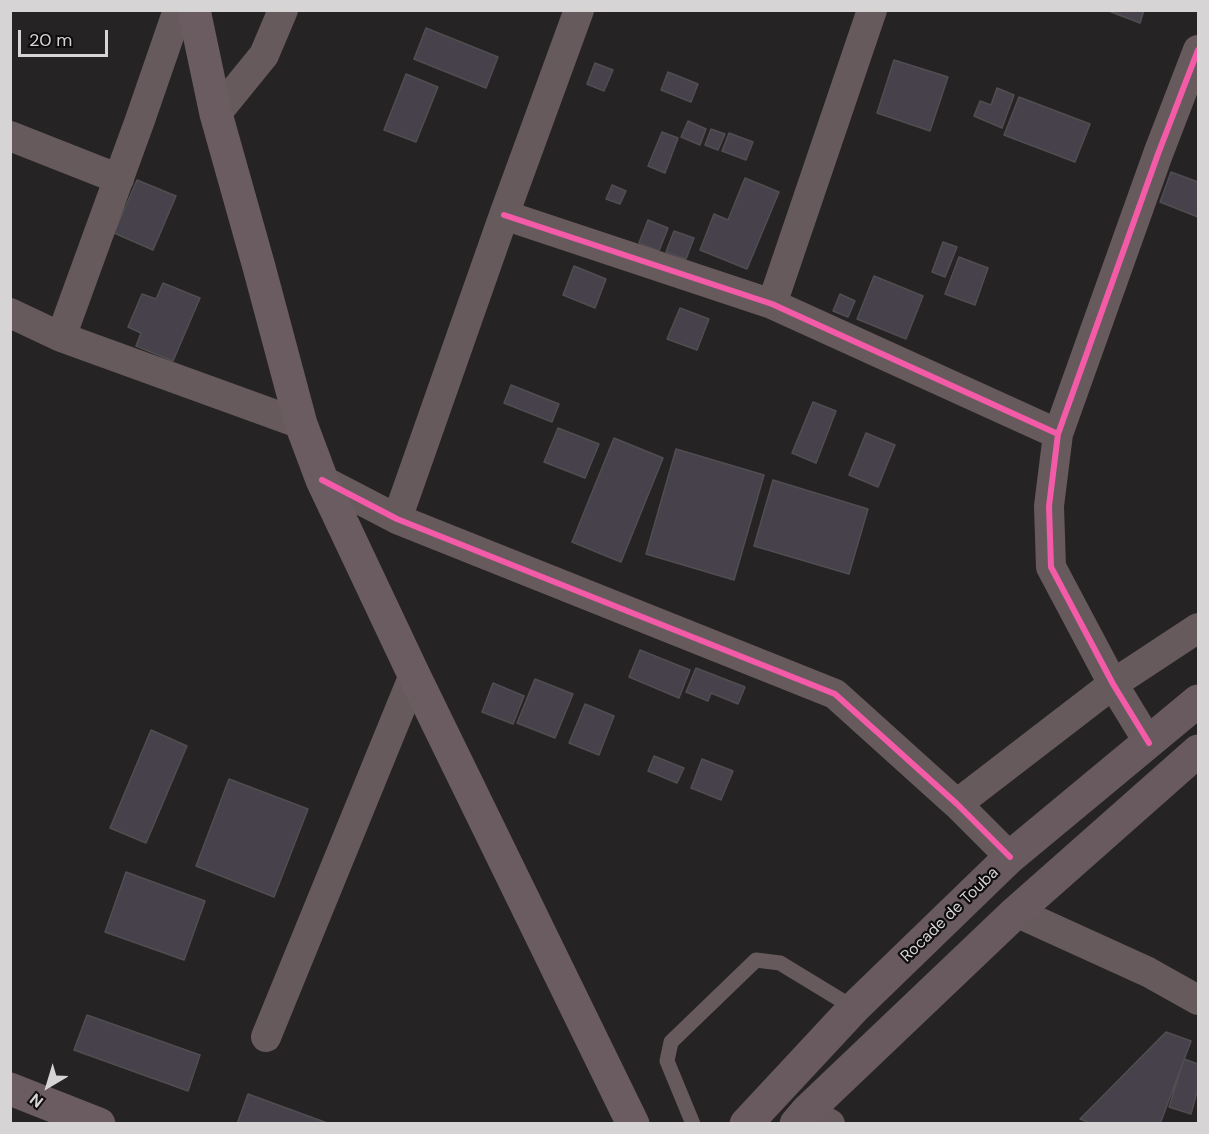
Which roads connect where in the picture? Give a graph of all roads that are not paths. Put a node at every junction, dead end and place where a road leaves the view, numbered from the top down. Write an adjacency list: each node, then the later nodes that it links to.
1 (178, 10): 9 (street)
2 (195, 10): 7 (main road)
3 (283, 10): 7 (street)
4 (579, 10): 10 (street)
5 (872, 10): 11 (street)
6 (1198, 50): 15 (street)
7 (216, 114): 14 (main road)
8 (10, 136): 9 (street)
9 (119, 178): 13 (street)
10 (504, 215): 11 (street); 17 (street)
11 (772, 304): 15 (street)
12 (10, 313): 13 (street)
13 (61, 337): 14 (street)
14 (301, 424): 16 (main road)
15 (1058, 434): 20 (street)
16 (322, 480): 17 (street); 19 (main road)
17 (397, 519): 24 (street)
18 (1198, 628): 20 (street)
19 (414, 675): 29 (street); 33 (main road)
20 (1113, 684): 22 (street); 24 (street)
21 (1198, 701): 22 (main road, Rocade de Touba)
22 (1149, 743): 25 (main road, Rocade de Touba)
23 (1198, 751): 26 (main road)
24 (957, 804): 25 (street)
25 (1010, 858): 28 (main road, Rocade de Touba)
26 (1016, 912): 27 (street); 31 (main road)
27 (1198, 1000)
28 (854, 1008): 34 (lane); 35 (main road, Rocade de Touba)
29 (266, 1037)
30 (10, 1089): 32 (main road)
31 (811, 1119)
32 (99, 1124)
33 (633, 1124)
34 (693, 1124)
35 (746, 1124)

